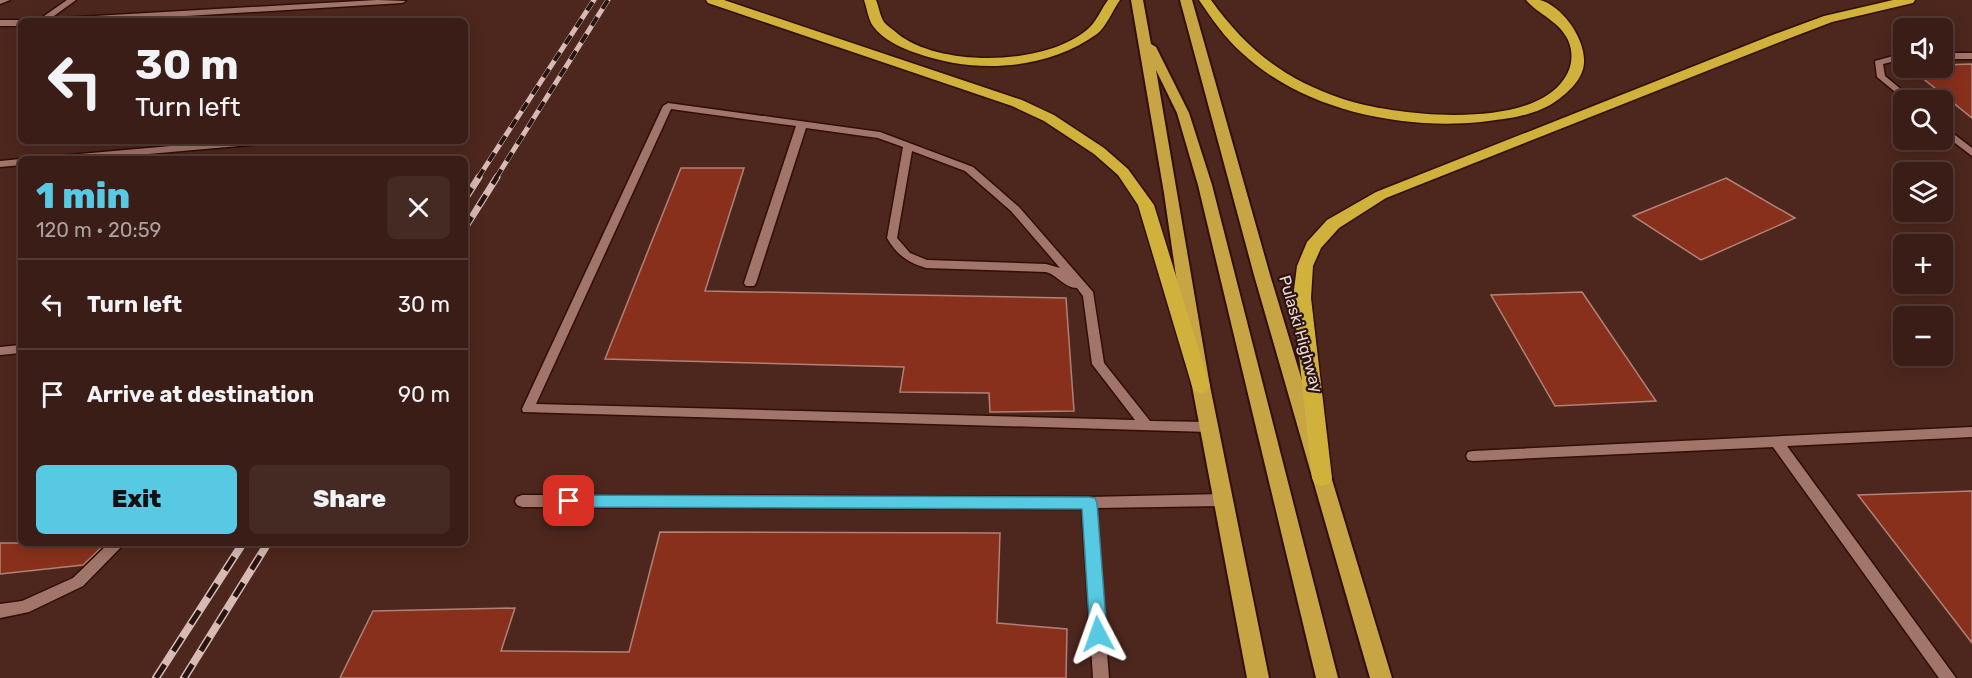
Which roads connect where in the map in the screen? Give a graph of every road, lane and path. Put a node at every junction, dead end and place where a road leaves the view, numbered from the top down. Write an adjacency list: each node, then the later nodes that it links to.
1 (6, 0): 12 (street)
2 (72, 0): 14 (street)
3 (712, 0): 35 (highway)
4 (870, 0): 5 (highway)
5 (1114, 0)
6 (1137, 0): 18 (highway)
7 (1186, 0): 41 (highway, Pulaski Highway)
8 (1205, 0): 9 (highway)
9 (1532, 0)
10 (1909, 0): 41 (highway)
11 (402, 1): 13 (street)
12 (0, 2)
13 (293, 4): 15 (street)
14 (45, 18)
15 (101, 18)
16 (0, 23): 17 (street)
17 (18, 23)
18 (1142, 30): 35 (highway); 49 (highway)
19 (1953, 56): 20 (street)
20 (1972, 56)
21 (1893, 59): 22 (street)
22 (1897, 90)
23 (802, 124): 26 (street); 31 (street); 36 (street)
24 (1953, 137): 27 (street)
25 (227, 144): 28 (street)
26 (908, 145): 32 (street); 32 (street)
27 (1972, 153)
28 (91, 156)
29 (18, 162): 30 (street)
30 (0, 164)
31 (750, 283)
32 (1089, 295): 36 (street)
33 (18, 349): 34 (street)
34 (0, 351)
35 (1202, 386): 37 (highway)
36 (1146, 425): 37 (street)
37 (1209, 427): 42 (highway)
38 (1972, 432): 39 (street)
39 (1776, 441): 40 (street); 51 (street)
40 (1473, 456)
41 (1322, 478): 50 (highway, Pulaski Highway)
42 (1224, 500): 44 (street); 48 (highway)
43 (522, 501): 44 (street)
44 (1089, 503): 47 (street)
45 (115, 546): 46 (street)
46 (0, 610)
47 (1101, 678)
48 (1258, 678)
49 (1327, 678)
50 (1381, 678)
51 (1948, 678)

